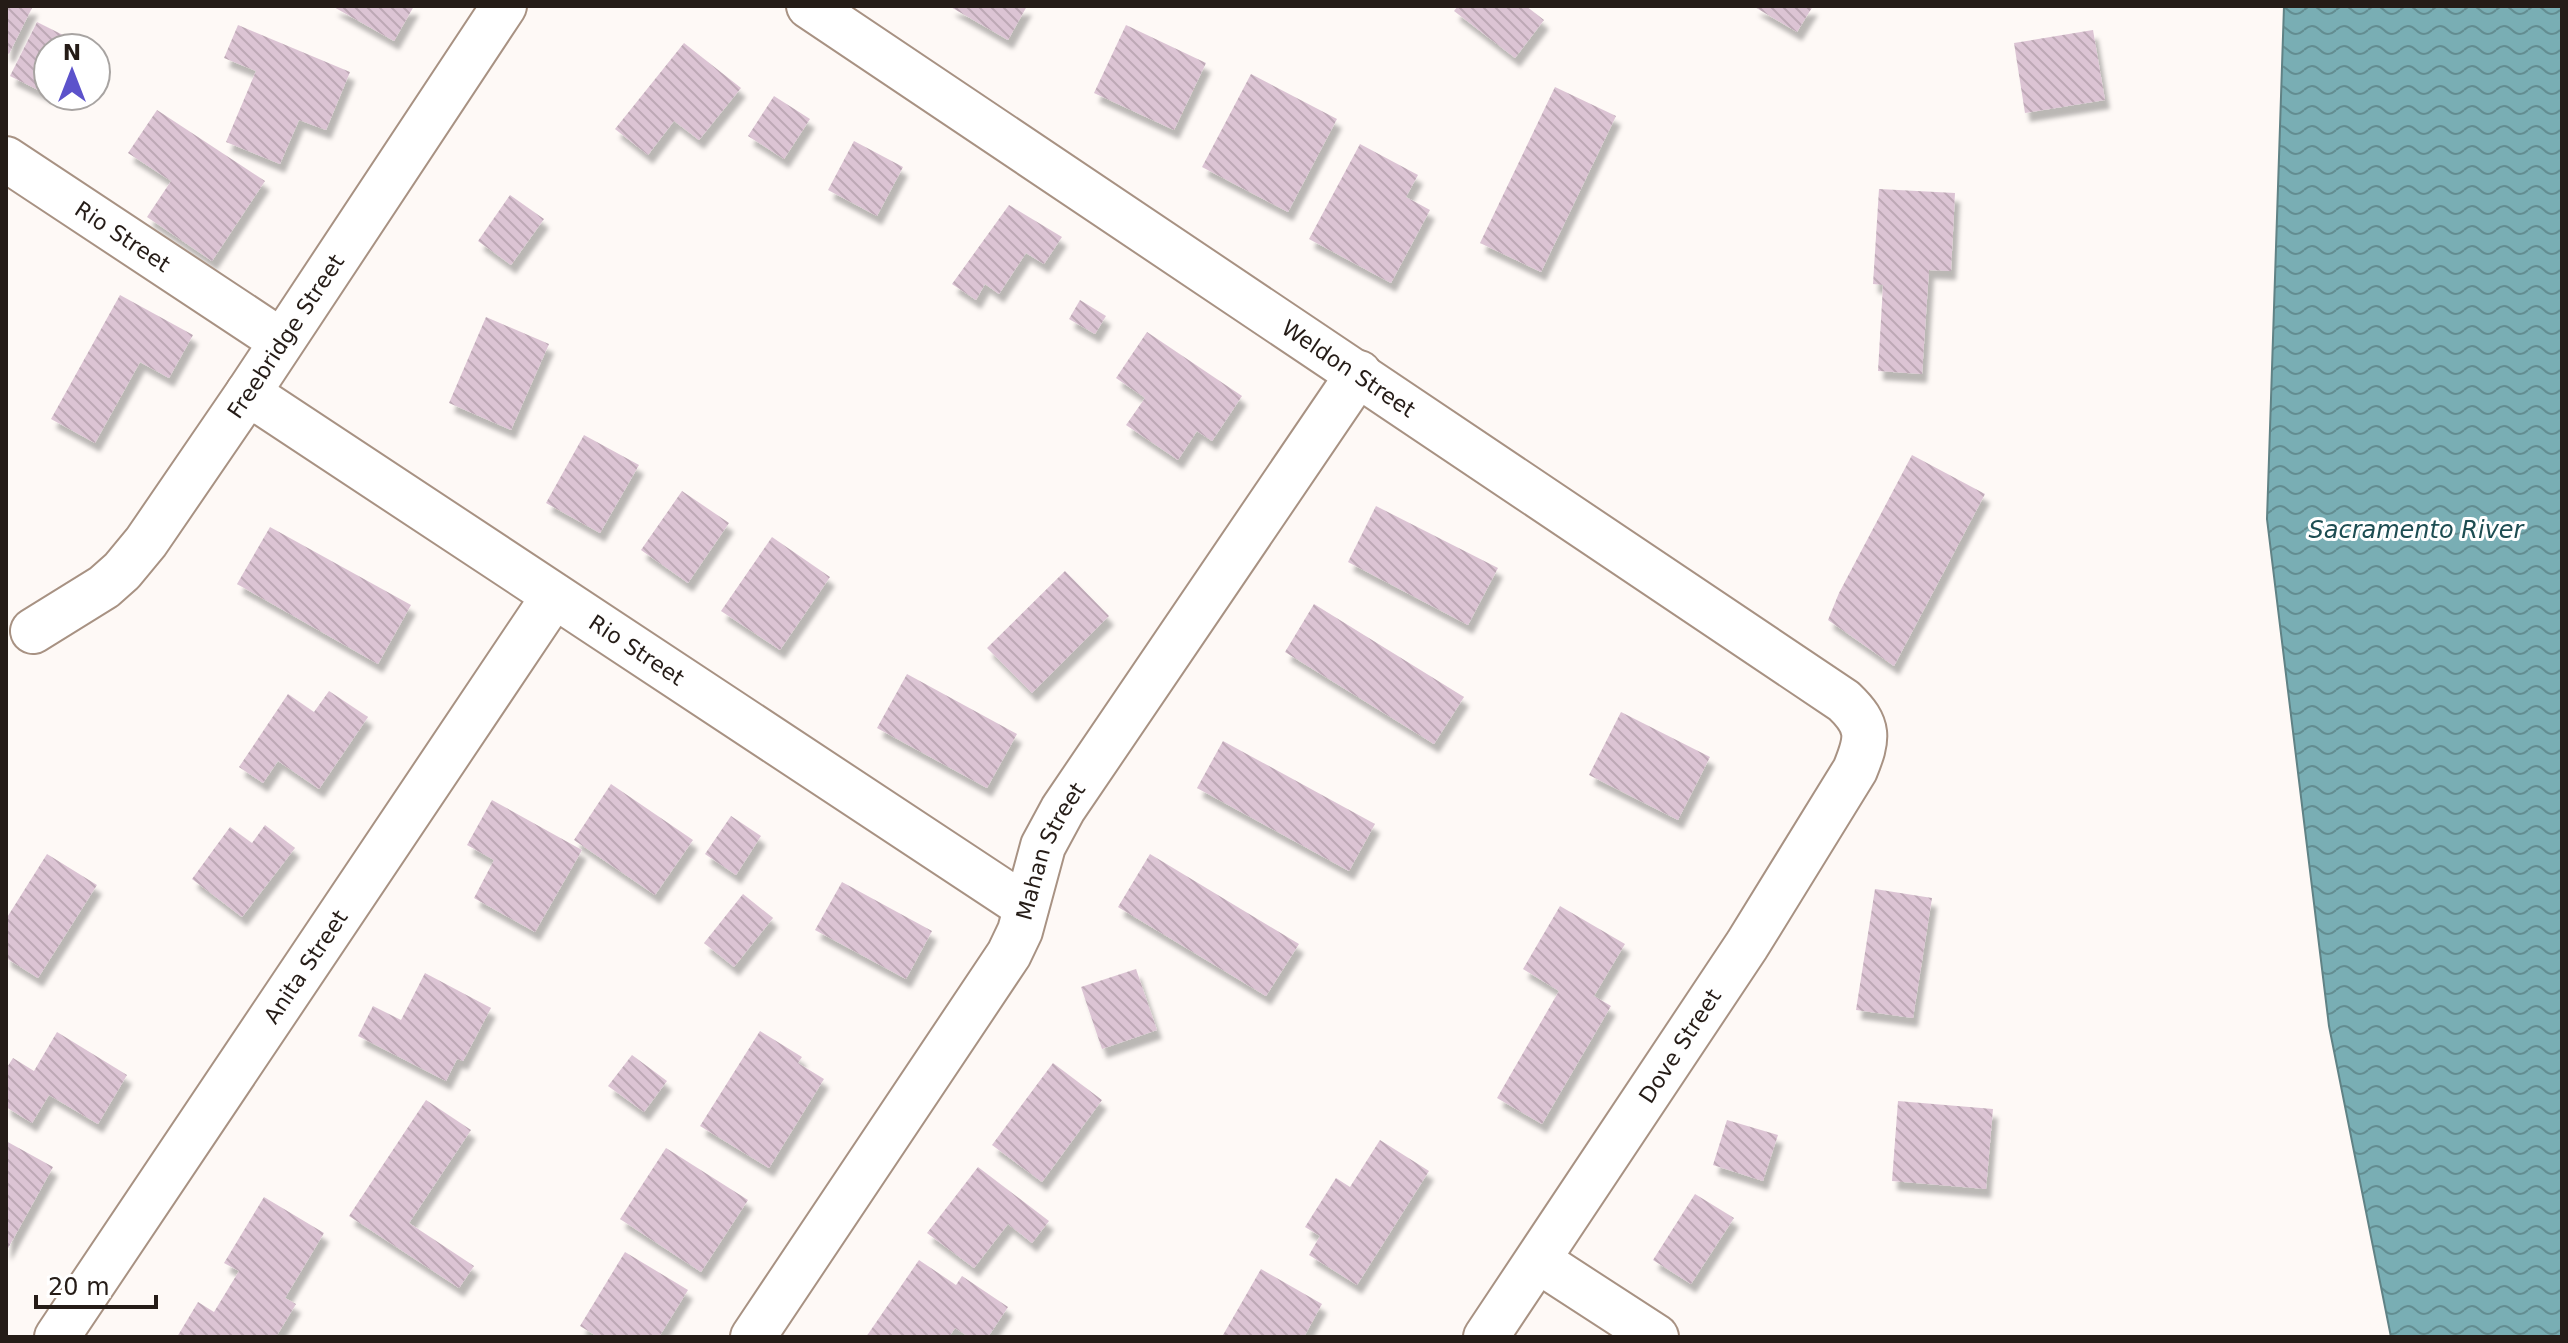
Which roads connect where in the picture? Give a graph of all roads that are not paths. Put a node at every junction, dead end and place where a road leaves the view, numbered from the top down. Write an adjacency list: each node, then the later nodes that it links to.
1 (504, 6): 4 (street, Freebridge Street)
2 (809, 6): 5 (street, Weldon Street)
3 (6, 159): 4 (street, Rio Street)
4 (281, 341): 6 (street, Freebridge Street)
5 (1359, 373): 9 (street, Weldon Street); 10 (street, Mahan Street)
6 (248, 393): 7 (street, Rio Street); 8 (street, Freebridge Street)
7 (554, 596): 10 (street, Rio Street); 12 (street, Anita Street)
8 (33, 631)
9 (1864, 748): 11 (street, Dove Street)
10 (1026, 907): 13 (street, Mahan Street)
11 (1539, 1261): 14 (street, Dove Street); 15 (street)
12 (57, 1337)
13 (753, 1337)
14 (1486, 1337)
15 (1656, 1337)

